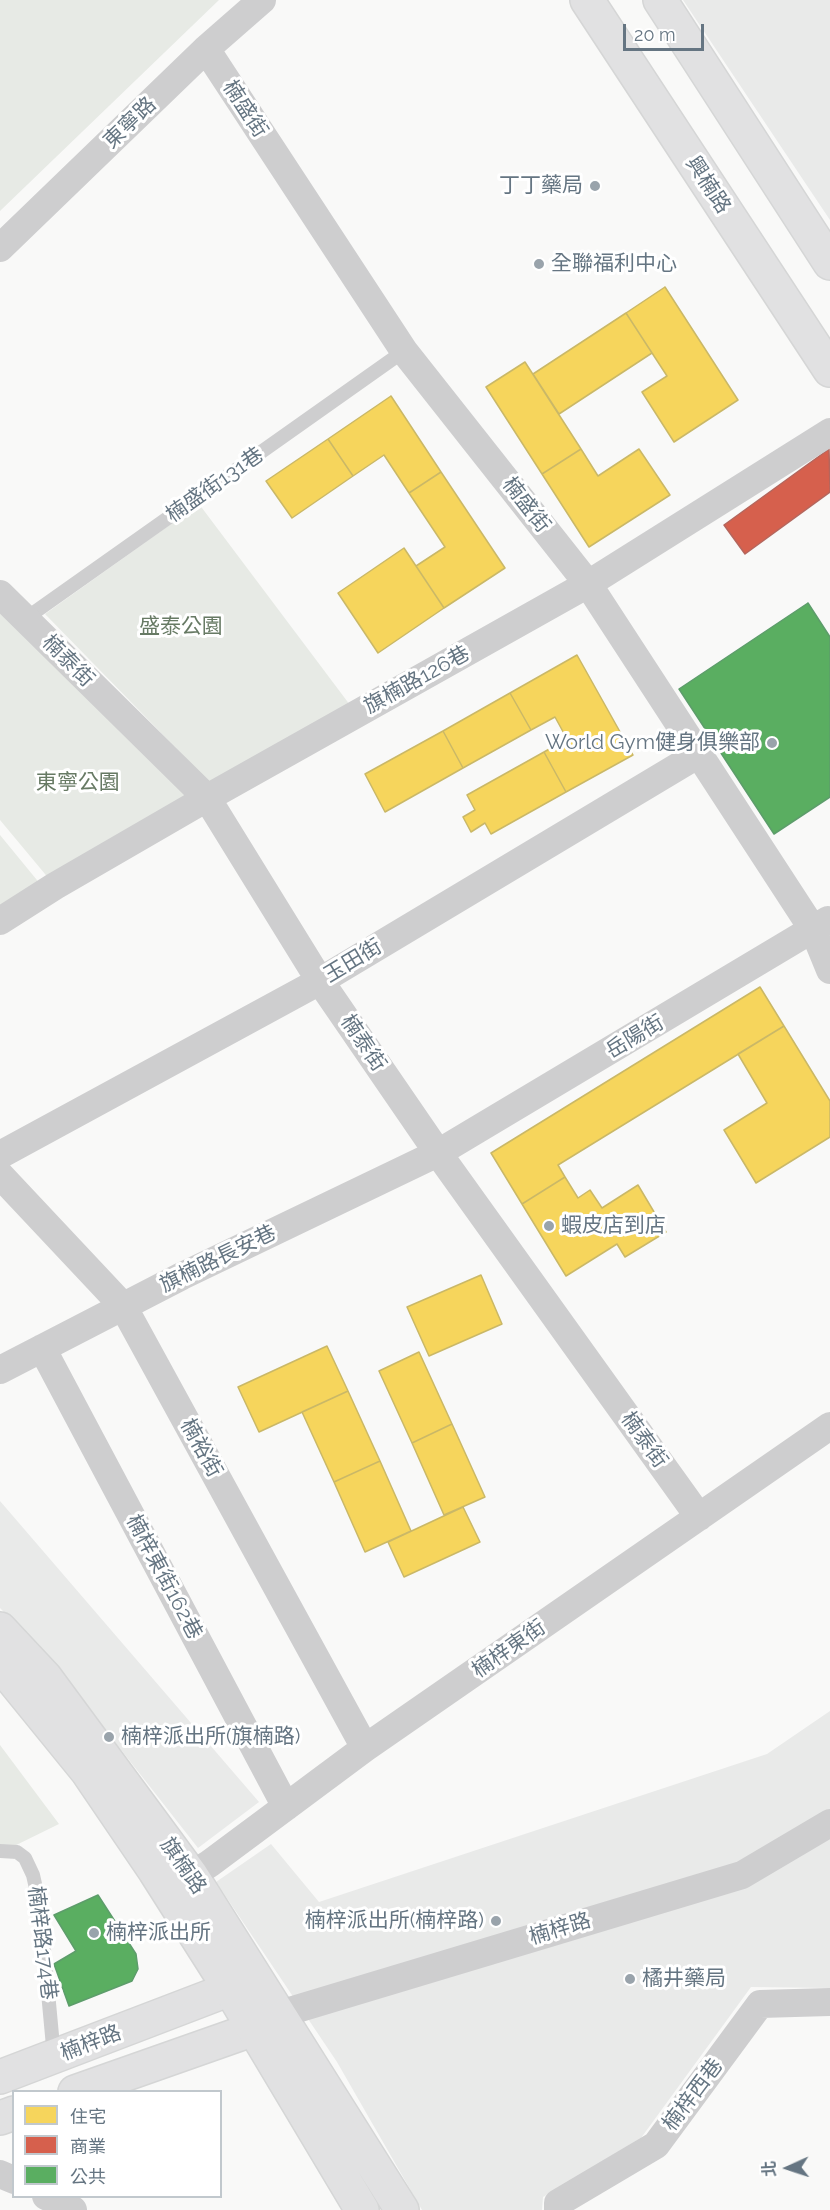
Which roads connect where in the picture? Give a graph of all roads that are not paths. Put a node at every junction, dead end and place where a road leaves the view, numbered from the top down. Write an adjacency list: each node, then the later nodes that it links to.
1 (262, 0): 4 (street, 東寧路)
2 (587, 0): 8 (main road, 興楠路)
3 (660, 0): 6 (main road)
4 (206, 49): 5 (street, 東寧路); 7 (street, 楠盛街)
5 (0, 248)
6 (830, 263)
7 (404, 351): 10 (street, 楠盛街); 12 (lane, 楠盛街131巷)
8 (830, 370)
9 (830, 432): 10 (street, 旗楠路126巷)
10 (588, 584): 13 (street, 楠盛街); 14 (street, 旗楠路126巷)
11 (0, 594): 12 (street, 楠泰街)
12 (25, 619): 14 (street, 楠泰街)
13 (699, 754): 16 (street, 楠盛街); 18 (street, 玉田街)
14 (207, 798): 15 (street, 旗楠路126巷); 18 (street, 楠泰街)
15 (0, 921)
16 (822, 925): 17 (street, 楠盛街); 19 (street, 岳陽街)
17 (830, 970)
18 (320, 981): 19 (street, 楠泰街); 20 (street, 玉田街)
19 (438, 1153): 22 (street, 旗楠路長安巷); 26 (street, 楠泰街)
20 (0, 1155)
21 (0, 1175): 22 (street, 楠裕街)
22 (123, 1306): 23 (street, 旗楠路長安巷); 29 (street, 楠裕街)
23 (42, 1348): 24 (street, 旗楠路長安巷); 30 (street, 楠梓東街162巷)
24 (0, 1370)
25 (830, 1426): 26 (street, 楠梓東街)
26 (699, 1517): 29 (street, 楠梓東街)
27 (0, 1629): 33 (main road, 旗楠路)
28 (0, 1664): 34 (main road, 旗楠路)
29 (365, 1748): 30 (street, 楠梓東街)
30 (286, 1807): 33 (street, 楠梓東街)
31 (830, 1823): 36 (street, 楠梓路)
32 (0, 1851): 37 (lane, 楠梓路174巷)
33 (191, 1875): 36 (main road, 旗楠路)
34 (230, 1989): 36 (main road, 旗楠路); 37 (main road, 楠梓路)
35 (830, 2002): 44 (street, 楠梓西巷)
36 (267, 2021): 39 (main road, 楠梓路); 42 (main road, 旗楠路); 43 (main road, 旗楠路)
37 (54, 2057): 38 (main road, 楠梓路)
38 (0, 2077)
39 (78, 2090)
40 (50, 2198): 41 (street)
41 (73, 2210)
42 (362, 2210)
43 (402, 2210)
44 (558, 2210)

